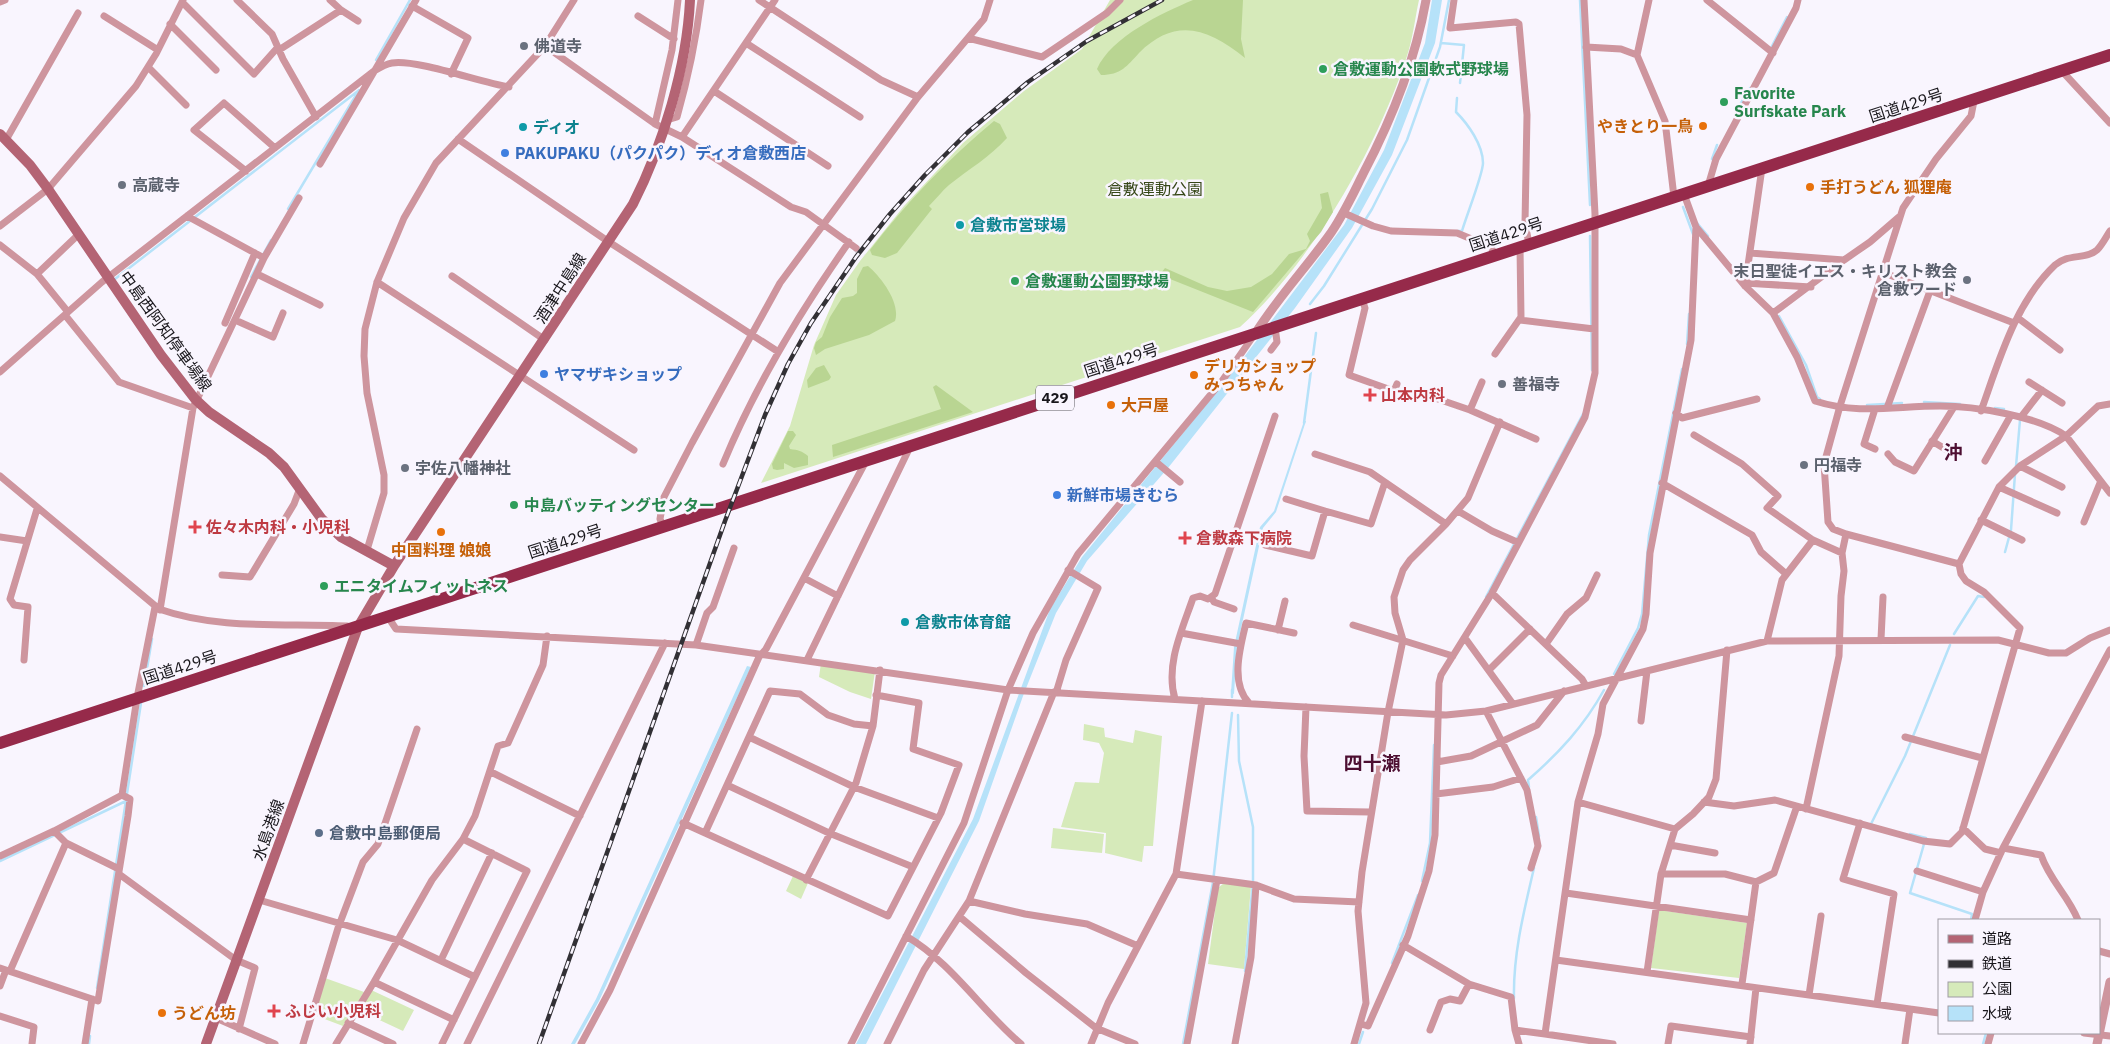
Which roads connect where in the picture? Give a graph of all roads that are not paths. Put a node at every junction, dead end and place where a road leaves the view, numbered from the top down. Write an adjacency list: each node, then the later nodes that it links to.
1 (5, 0): 20 (street)
2 (237, 0): 35 (street)
3 (330, 0): 24 (street)
4 (574, 0): 33 (street)
5 (678, 0): 31 (street)
6 (690, 0): 53 (main road, 酒津中島線)
7 (701, 0): 53 (street)
8 (759, 0): 22 (street)
9 (775, 0): 22 (street)
10 (990, 0): 30 (street)
11 (1120, 0): 30 (street)
12 (1426, 0): 66 (street)
13 (1454, 0): 78 (street)
14 (1584, 0): 34 (street)
15 (1649, 0): 38 (street)
16 (1707, 0): 37 (street)
17 (1798, 0): 23 (street)
18 (1803, 0): 23 (street)
19 (182, 1): 29 (street); 35 (street)
20 (0, 2)
21 (414, 3): 43 (street); 44 (street)
22 (770, 8): 32 (street); 47 (street)
23 (1796, 8): 37 (street)
24 (341, 10): 28 (street); 35 (street)
25 (78, 13): 55 (street)
26 (104, 16): 36 (street)
27 (638, 16): 31 (street)
28 (358, 21)
29 (170, 24): 36 (street); 41 (street)
30 (968, 38): 47 (street)
31 (674, 39): 53 (street)
32 (746, 43): 46 (street); 51 (street)
33 (545, 46): 45 (street); 53 (street)
34 (1586, 47): 38 (street); 69 (street)
35 (278, 48): 50 (street)
36 (158, 50): 40 (street)
37 (1770, 52): 62 (street)
38 (1637, 55): 64 (street)
39 (2110, 55): 42 (highway, 国道429号 / 429)
40 (148, 67): 49 (street); 63 (street)
41 (216, 70)
42 (2061, 70): 48 (highway, 国道429号 / 429); 52 (street)
43 (374, 71): 44 (street); 50 (street); 58 (street)
44 (451, 74): 45 (street)
45 (508, 87): 56 (street)
46 (714, 91): 54 (street); 59 (street)
47 (918, 97): 70 (street)
48 (1974, 101): 60 (highway, 国道429号 / 429); 67 (street)
49 (186, 105)
50 (316, 117): 57 (street)
51 (860, 117)
52 (2110, 123)
53 (662, 125): 54 (street); 75 (main road, 酒津中島線)
54 (682, 136): 70 (street)
55 (3, 137): 63 (main road, 中島西阿知停車場線)
56 (458, 139): 75 (street); 89 (street)
57 (275, 148): 61 (street); 61 (street)
58 (320, 164)
59 (828, 166)
60 (1762, 168): 62 (highway, 国道429号 / 429); 80 (street)
61 (246, 171): 68 (street)
62 (1708, 186): 64 (highway, 国道429号 / 429)
63 (48, 189): 71 (street); 74 (main road, 中島西阿知停車場線)
64 (1679, 195): 69 (highway, 国道429号 / 429); 72 (street)
65 (299, 198): 82 (street)
66 (1346, 214): 81 (street); 104 (street)
67 (1900, 216): 83 (street); 84 (street)
68 (190, 218): 82 (street); 88 (street)
69 (1595, 223): 78 (highway, 国道429号 / 429); 103 (street)
70 (823, 224): 76 (street); 105 (street)
71 (0, 226)
72 (1696, 227): 90 (street); 128 (street)
73 (2110, 231): 100 (street)
74 (78, 234): 85 (street); 88 (main road, 中島西阿知停車場線)
75 (609, 242): 105 (street); 106 (main road, 酒津中島線)
76 (849, 242): 79 (street); 109 (street)
77 (0, 245): 85 (street)
78 (1524, 245): 81 (highway, 国道429号 / 429); 99 (street)
79 (856, 248)
80 (1750, 253): 83 (street); 90 (street)
81 (1495, 255): 93 (highway, 国道429号 / 429)
82 (260, 256): 86 (street); 101 (street)
83 (1844, 260): 91 (street)
84 (1882, 272): 92 (street); 123 (street)
85 (37, 274): 97 (street)
86 (257, 274): 94 (street); 98 (street)
87 (452, 276): 106 (street)
88 (108, 278): 97 (street); 121 (main road, 中島西阿知停車場線)
89 (377, 282): 112 (street); 174 (street)
90 (1745, 284): 91 (street); 96 (street)
91 (1811, 287): 96 (street)
92 (1930, 291): 100 (street); 122 (street)
93 (1362, 298): 102 (highway, 国道429号 / 429); 115 (street)
94 (320, 305)
95 (283, 312): 98 (street)
96 (1772, 313): 123 (street)
97 (67, 316): 111 (street); 121 (street)
98 (235, 320): 121 (street)
99 (1520, 320): 103 (street); 110 (street)
100 (2016, 320): 108 (street); 125 (street)
101 (225, 322)
102 (1275, 327): 104 (highway, 国道429号 / 429); 107 (street)
103 (1591, 329): 171 (street)
104 (1255, 334): 137 (highway, 国道429号 / 429); 145 (street)
105 (751, 336): 109 (street); 165 (street)
106 (545, 340): 112 (main road, 酒津中島線)
107 (1271, 350)
108 (2060, 350)
109 (777, 351): 146 (street)
110 (1495, 354)
111 (0, 372)
112 (520, 376): 139 (street); 177 (main road, 酒津中島線)
113 (1482, 382): 127 (street)
114 (2029, 382): 116 (street)
115 (1397, 384)
116 (2042, 390): 119 (street); 131 (street)
117 (1435, 398): 127 (street)
118 (1757, 398): 128 (street)
119 (2062, 403)
120 (2110, 404): 134 (street)
121 (195, 405): 155 (main road, 中島西阿知停車場線); 188 (street)
122 (1888, 405): 124 (street); 126 (street)
123 (1840, 406): 126 (street); 166 (street)
124 (1954, 407): 125 (street); 136 (street)
125 (1983, 408): 129 (street)
126 (1874, 409): 138 (street)
127 (1470, 410): 132 (street)
128 (1676, 413): 152 (street)
129 (2011, 415): 131 (street); 144 (street)
130 (1274, 416): 185 (street)
131 (2021, 418): 134 (street)
132 (1500, 422): 135 (street); 159 (street)
133 (1694, 435): 168 (street)
134 (2066, 436): 147 (street); 151 (street)
135 (1536, 438)
136 (1932, 442): 141 (street); 142 (street)
137 (911, 445): 143 (highway, 国道429号 / 429); 184 (street)
138 (1875, 449)
139 (634, 450)
140 (1315, 454): 150 (street)
141 (1888, 454)
142 (1955, 455)
143 (866, 460): 165 (highway, 国道429号 / 429); 182 (street)
144 (1985, 461)
145 (1157, 463): 149 (street); 178 (street)
146 (723, 464)
147 (2017, 468): 153 (street); 154 (street)
148 (0, 476): 158 (street)
149 (1180, 482)
150 (1385, 482): 160 (street); 164 (street)
151 (2100, 482): 156 (street); 163 (street)
152 (1662, 483): 179 (street); 218 (street)
153 (1999, 487): 161 (street); 162 (street)
154 (2062, 487)
155 (300, 488): 174 (main road, 中島西阿知停車場線); 180 (street)
156 (2110, 494)
157 (1286, 499): 160 (street)
158 (37, 509): 170 (street); 188 (street)
159 (1458, 510): 164 (street); 171 (street)
160 (1325, 511): 172 (street)
161 (2057, 513)
162 (1981, 520): 169 (street); 176 (street)
163 (2084, 522)
164 (1446, 524): 201 (street)
165 (662, 526): 190 (highway, 国道429号 / 429)
166 (1846, 534): 175 (street); 176 (street)
167 (0, 537): 170 (street)
168 (1813, 540): 175 (street); 179 (street)
169 (2022, 540)
170 (27, 541): 213 (street)
171 (1515, 541): 183 (street)
172 (1265, 545)
173 (734, 548): 205 (street)
174 (367, 550): 177 (main road, 中島西阿知停車場線)
175 (1842, 553): 202 (street)
176 (1959, 564): 208 (street)
177 (394, 566): 192 (main road)
178 (1070, 571): 220 (street); 222 (street)
179 (1785, 573): 203 (street)
180 (222, 575)
181 (1597, 575): 207 (street)
182 (804, 578): 184 (street); 211 (street)
183 (1492, 593): 193 (street); 199 (street)
184 (838, 596): 214 (street)
185 (1212, 597): 189 (street); 196 (street)
186 (1884, 597): 200 (street)
187 (1285, 601): 194 (street)
188 (158, 609): 192 (street); 224 (street)
189 (1234, 609)
190 (388, 617): 192 (highway, 国道429号 / 429); 198 (street)
191 (1353, 625): 201 (street)
192 (358, 627): 224 (highway, 国道429号 / 429); 281 (main road, 水島港線)
193 (1530, 629): 207 (street); 216 (street)
194 (1278, 630): 197 (street); 206 (street)
195 (2110, 630): 208 (street)
196 (1181, 633): 206 (street); 225 (street)
197 (1294, 633)
198 (547, 636): 204 (street); 242 (street)
199 (1465, 638): 212 (street); 216 (street)
200 (1881, 639): 202 (street); 208 (street)
201 (1403, 640): 212 (street); 231 (street)
202 (1840, 640): 203 (street); 251 (street)
203 (1767, 641): 209 (street)
204 (665, 644): 205 (street); 253 (street)
205 (696, 644): 211 (street)
206 (1238, 644): 227 (street)
207 (1546, 644): 219 (street)
208 (2015, 644): 240 (street)
209 (1727, 650): 217 (street); 249 (street)
210 (2110, 650): 265 (street)
211 (761, 654): 214 (street); 255 (street)
212 (1450, 655): 232 (street)
213 (24, 660)
214 (807, 660): 215 (street)
215 (880, 670): 220 (street); 223 (street)
216 (1489, 670): 228 (street)
217 (1647, 671): 218 (street); 233 (street)
218 (1616, 679): 219 (street); 248 (street)
219 (1586, 686): 221 (street)
220 (1009, 690): 222 (street); 291 (street)
221 (1564, 691): 228 (street); 238 (street)
222 (1055, 692): 225 (street); 282 (street)
223 (876, 695): 234 (street); 254 (street)
224 (137, 698): 239 (highway, 国道429号 / 429); 247 (street)
225 (1176, 700): 226 (street)
226 (1202, 701): 227 (street); 273 (street)
227 (1249, 703): 229 (street)
228 (1512, 704): 230 (street)
229 (1306, 707): 231 (street); 252 (street)
230 (1486, 711): 232 (street); 238 (street)
231 (1388, 712): 232 (street); 252 (street)
232 (1438, 714): 241 (street)
233 (1641, 721)
234 (872, 726): 236 (street); 245 (street)
235 (417, 729): 290 (street)
236 (749, 737): 244 (street); 245 (street)
237 (1909, 739): 240 (street)
238 (1503, 742): 241 (street); 243 (street)
239 (0, 743)
240 (1982, 758): 257 (street)
241 (1437, 762): 246 (street)
242 (490, 772): 253 (street); 262 (street)
243 (1521, 778): 246 (street); 270 (street)
244 (727, 785): 260 (street); 261 (street)
245 (854, 786): 254 (street); 261 (street)
246 (1436, 794): 293 (street)
247 (125, 796): 259 (street); 271 (street)
248 (1578, 802): 258 (street); 280 (street)
249 (1704, 802): 250 (street); 258 (street)
250 (1797, 806): 251 (street); 277 (street)
251 (1806, 809): 256 (street)
252 (1370, 812): 283 (street)
253 (580, 816): 336 (street)
254 (938, 818): 269 (street)
255 (683, 823): 260 (street); 337 (street)
256 (1860, 823): 257 (street); 310 (street)
257 (1963, 828): 265 (street)
258 (1675, 829): 264 (street)
259 (56, 833): 263 (street); 268 (street)
260 (705, 833): 275 (street)
261 (829, 833): 269 (street); 275 (street)
262 (463, 839): 266 (street); 292 (street)
263 (66, 843): 271 (street); 299 (street)
264 (1670, 845): 267 (street); 274 (street)
265 (2002, 850): 279 (street); 288 (street)
266 (492, 853): 297 (street); 301 (street)
267 (1716, 853)
268 (0, 856)
269 (913, 867): 275 (street)
270 (1531, 868)
271 (117, 870): 296 (street); 309 (street)
272 (1917, 871): 279 (street)
273 (1176, 874): 276 (street); 294 (street)
274 (1661, 874): 277 (street); 284 (street)
275 (806, 880)
276 (1214, 880): 278 (street); 343 (street)
277 (1756, 882): 289 (street)
278 (1254, 884): 283 (street); 344 (street)
279 (1983, 892): 287 (street)
280 (1566, 894): 284 (street); 298 (street)
281 (259, 900): 290 (street); 296 (main road, 水島港線)
282 (969, 901): 286 (street); 294 (street)
283 (1359, 902): 317 (street)
284 (1656, 907): 289 (street); 300 (street)
285 (1821, 916): 308 (street)
286 (960, 918): 295 (street); 318 (street)
287 (1975, 919)
288 (2078, 919)
289 (1751, 920): 305 (street)
290 (340, 924): 292 (street); 332 (street)
291 (908, 937): 295 (street); 338 (street)
292 (397, 940): 297 (street); 302 (street)
293 (1404, 945): 304 (street); 317 (street)
294 (1138, 946): 318 (street)
295 (935, 956): 339 (street); 340 (street)
296 (236, 960): 314 (main road, 水島港線); 319 (street)
297 (441, 960): 301 (street)
298 (1556, 960): 300 (street); 323 (street)
299 (5, 970): 306 (street); 309 (street)
300 (1647, 972): 305 (street)
301 (475, 977): 315 (street)
302 (374, 982): 315 (street); 316 (street)
303 (2110, 982): 322 (street)
304 (1469, 984): 320 (street); 321 (street)
305 (1742, 984): 307 (street)
306 (0, 986)
307 (1756, 988): 308 (street); 327 (street)
308 (1809, 995): 310 (street)
309 (94, 1000): 329 (street)
310 (1877, 1004): 311 (street)
311 (1910, 1009): 312 (street); 349 (street)
312 (1938, 1012)
313 (0, 1016): 328 (street)
314 (216, 1018): 319 (street); 330 (main road, 水島港線)
315 (454, 1020): 335 (street)
316 (348, 1023): 333 (street); 334 (street)
317 (1362, 1024): 345 (street)
318 (1096, 1028): 341 (street); 342 (street)
319 (239, 1029): 331 (street)
320 (1430, 1030)
321 (1515, 1030): 323 (street); 346 (street)
322 (2100, 1030)
323 (1545, 1034): 347 (street)
324 (2086, 1034): 326 (street)
325 (2110, 1036): 326 (street)
326 (2098, 1039)
327 (1750, 1040): 348 (street)
328 (32, 1044)
329 (85, 1044)
330 (206, 1044)
331 (275, 1044)
332 (303, 1044)
333 (336, 1044)
334 (392, 1044)
335 (442, 1044)
336 (467, 1044)
337 (581, 1044)
338 (851, 1044)
339 (887, 1044)
340 (1021, 1044)
341 (1091, 1044)
342 (1135, 1044)
343 (1187, 1044)
344 (1235, 1044)
345 (1354, 1044)
346 (1520, 1044)
347 (1613, 1044)
348 (1668, 1044)
349 (1905, 1044)

